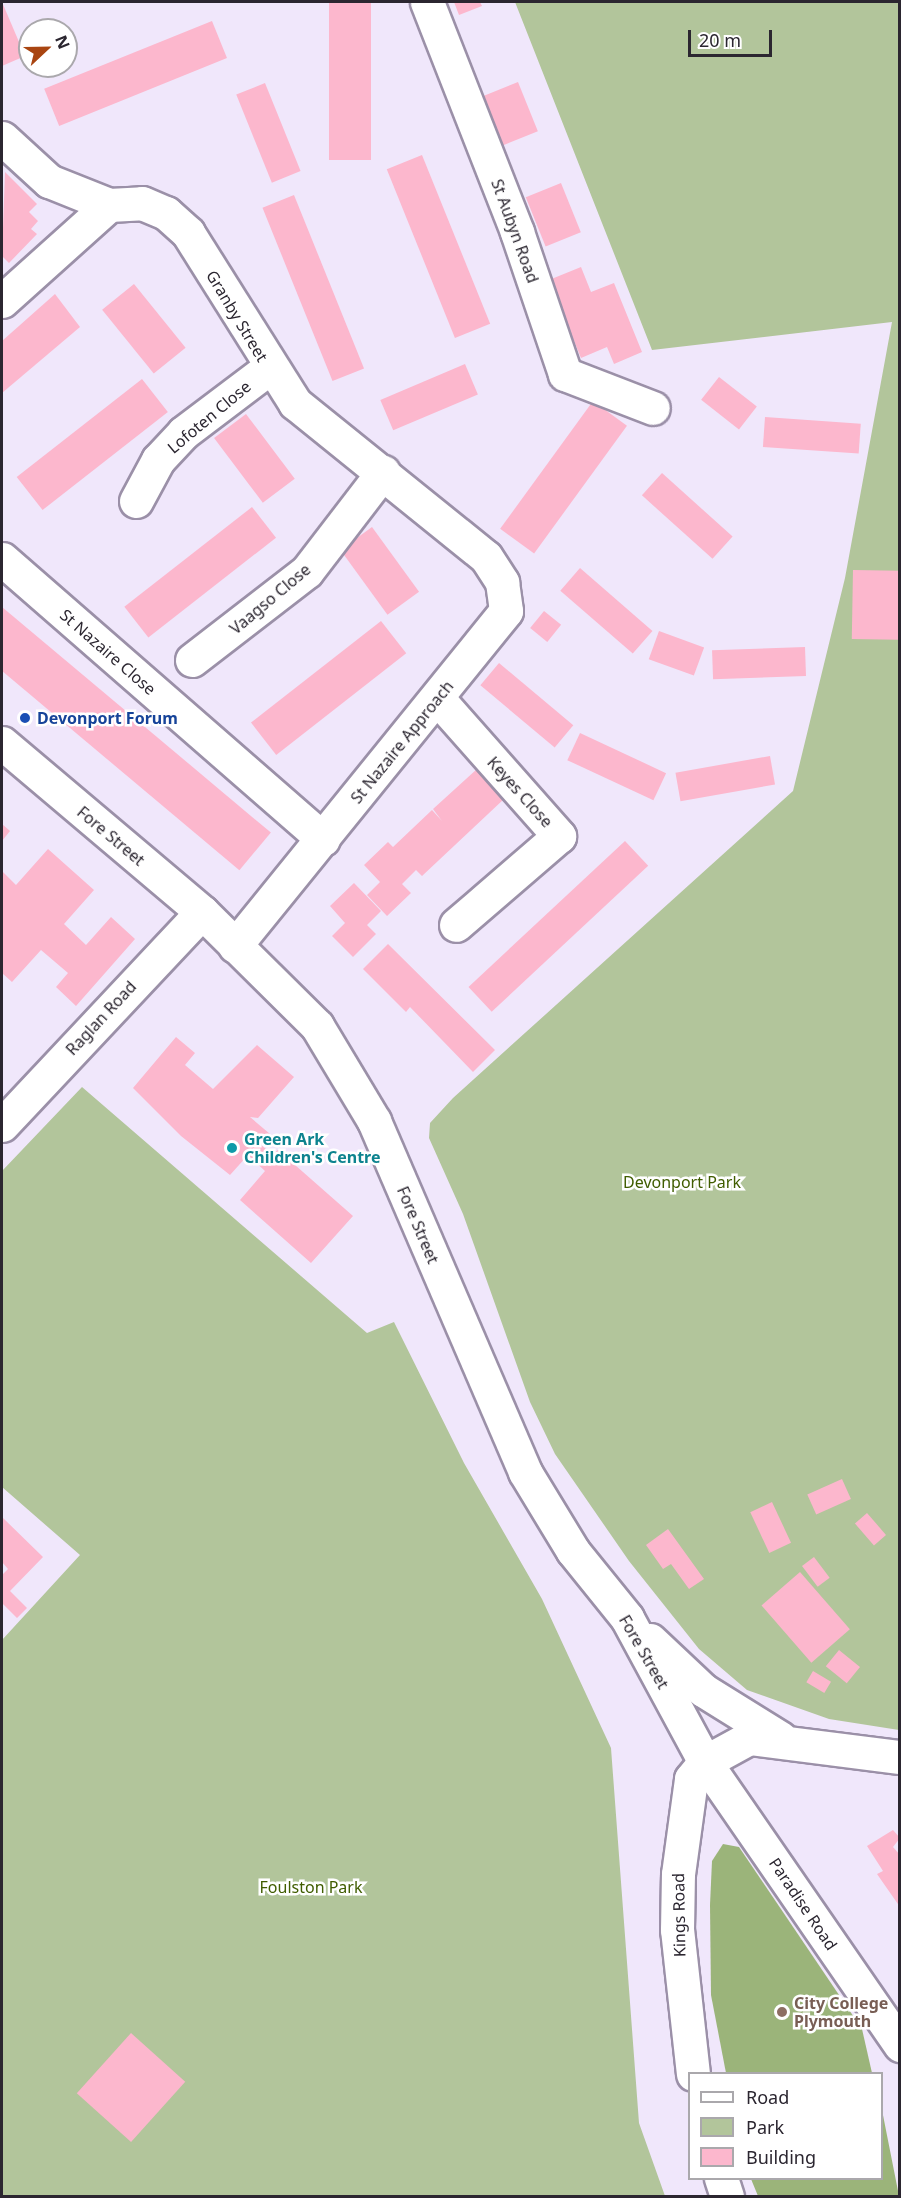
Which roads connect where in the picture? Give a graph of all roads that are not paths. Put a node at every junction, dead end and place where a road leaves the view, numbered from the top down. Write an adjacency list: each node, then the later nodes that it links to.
1 (427, 2): 6 (street, St Aubyn Road)
2 (2, 138): 3 (street, Granby Street)
3 (109, 205): 4 (street); 5 (street, Granby Street)
4 (2, 301)
5 (269, 368): 7 (street, Granby Street); 8 (street, Lofoten Close)
6 (653, 408)
7 (383, 472): 9 (street, Granby Street); 11 (street, Vaagso Close)
8 (136, 501)
9 (459, 533): 12 (street, St Nazaire Approach)
10 (2, 559): 14 (street, St Nazaire Close)
11 (192, 660)
12 (438, 699): 14 (street, St Nazaire Approach); 16 (street, Keyes Close)
13 (2, 743): 15 (street, Fore Street)
14 (323, 839): 17 (street, St Nazaire Approach)
15 (202, 912): 17 (street, Fore Street); 18 (street, Raglan Road)
16 (456, 925)
17 (235, 946): 19 (street, Fore Street)
18 (2, 1125)
19 (627, 1618): 20 (street); 22 (street, Fore Street)
20 (782, 1739): 21 (street); 22 (street)
21 (900, 1757)
22 (705, 1762): 23 (street, Paradise Road); 24 (street, Kings Road)
23 (900, 2045)
24 (693, 2072)
25 (722, 2180): 26 (street)
26 (727, 2196)

